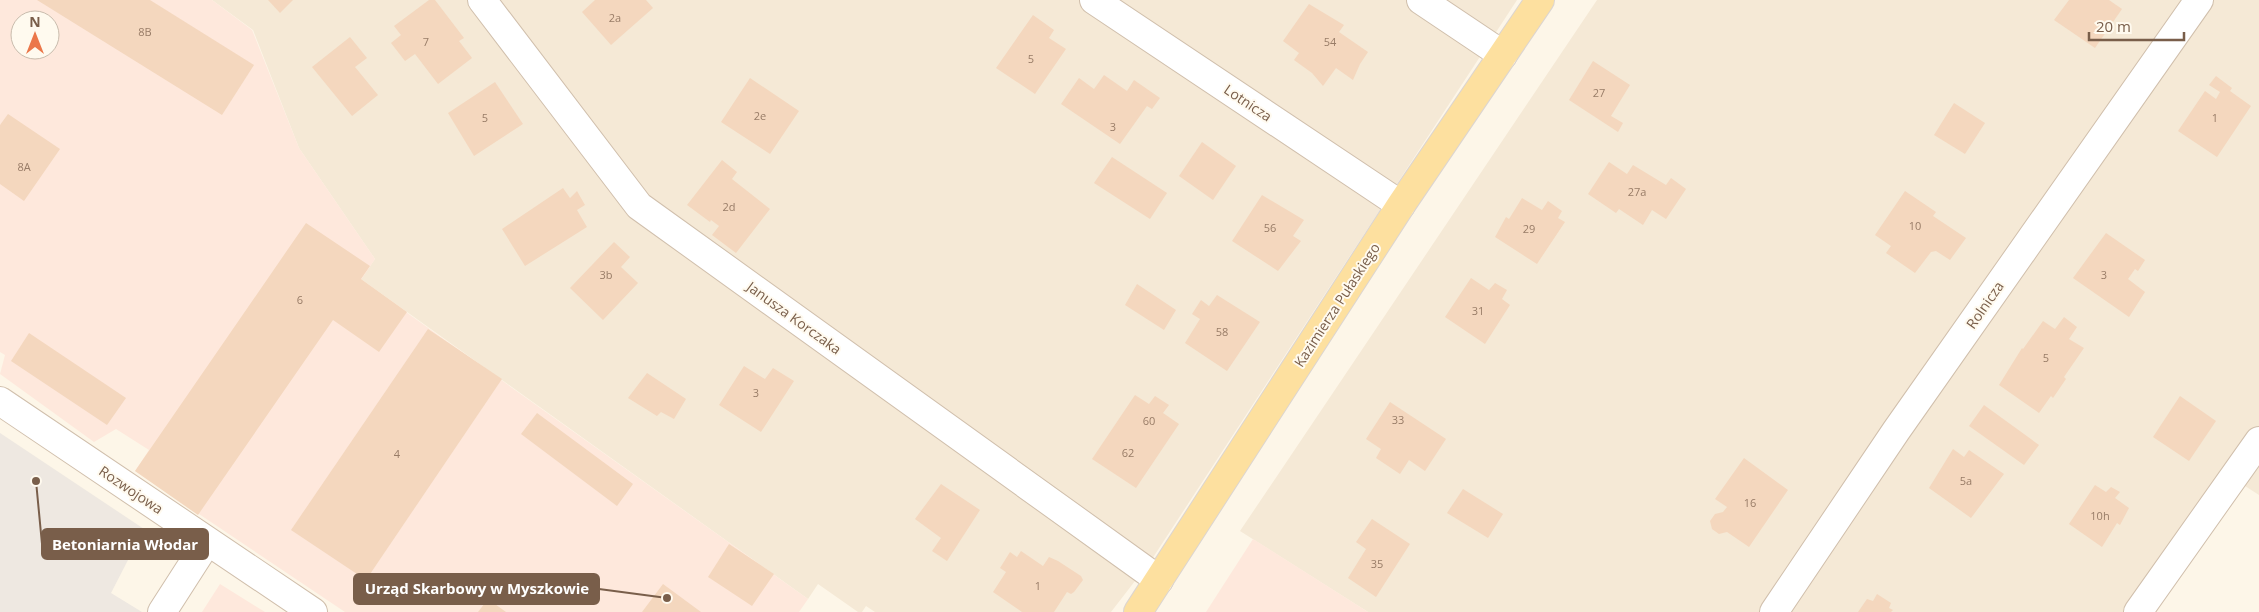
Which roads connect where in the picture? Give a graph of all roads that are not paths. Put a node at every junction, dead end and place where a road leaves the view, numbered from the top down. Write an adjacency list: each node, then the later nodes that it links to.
1 (482, 0): 11 (street, Janusza Korczaka)
2 (1094, 0): 7 (street, Lotnicza)
3 (1421, 0): 6 (street)
4 (1540, 0): 6 (main road, Kazimierza Pułaskiego)
5 (2199, 0): 15 (street, Rolnicza)
6 (1502, 55): 7 (main road, Kazimierza Pułaskiego)
7 (1401, 206): 11 (main road, Kazimierza Pułaskiego)
8 (0, 401): 10 (street, Rozwojowa)
9 (2259, 441): 16 (street)
10 (208, 542): 12 (street); 13 (street, Rozwojowa)
11 (1159, 580): 14 (main road, Kazimierza Pułaskiego)
12 (162, 612)
13 (313, 612)
14 (1138, 612)
15 (1774, 612)
16 (2138, 612)

